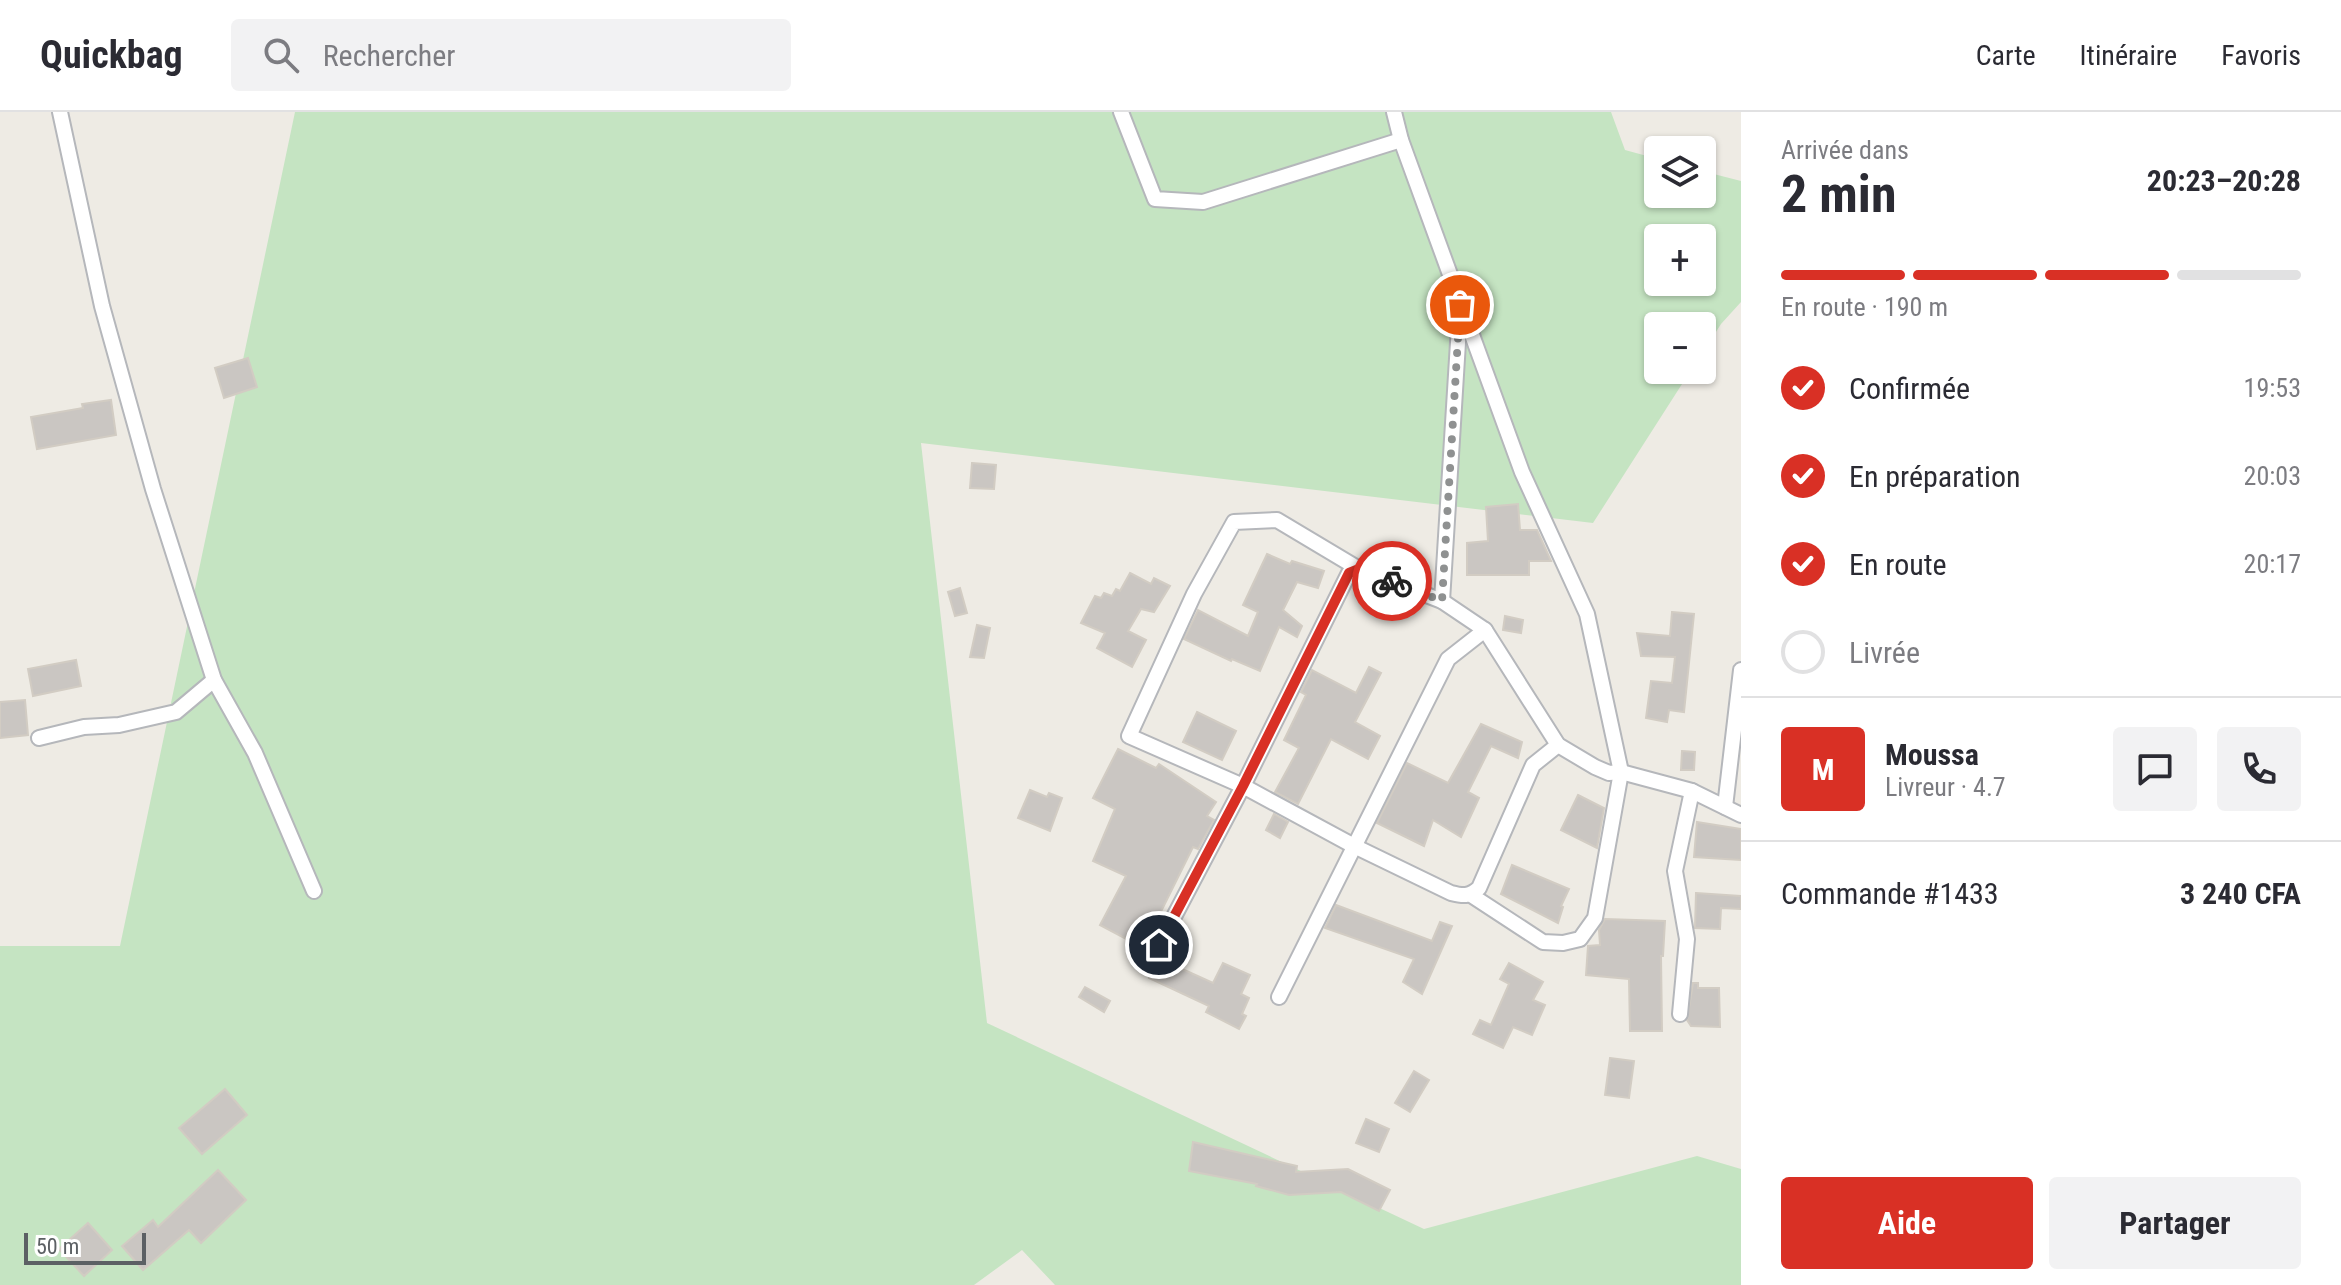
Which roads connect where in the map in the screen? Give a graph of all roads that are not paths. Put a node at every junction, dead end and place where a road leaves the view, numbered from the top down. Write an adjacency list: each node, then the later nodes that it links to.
1 (1121, 112): 4 (street)
2 (1394, 112): 4 (street)
3 (62, 113): 10 (street)
4 (1401, 140): 5 (street)
5 (1460, 305): 7 (street); 14 (street)
6 (1359, 569): 7 (street); 15 (street); 15 (street)
7 (1442, 601): 8 (street)
8 (1485, 630): 13 (street); 19 (street)
9 (1741, 670): 12 (street)
10 (214, 680): 11 (street); 20 (street)
11 (39, 738)
12 (1738, 738): 17 (street)
13 (1558, 745): 14 (street); 21 (street)
14 (1621, 772): 16 (street); 21 (street)
15 (1243, 786): 19 (street); 22 (street)
16 (1692, 791): 17 (street); 24 (street)
17 (1725, 807): 18 (street)
18 (1741, 815)
19 (1354, 846): 21 (street); 23 (street)
20 (314, 891)
21 (1471, 895)
22 (1159, 945)
23 (1279, 997)
24 (1680, 1014)

